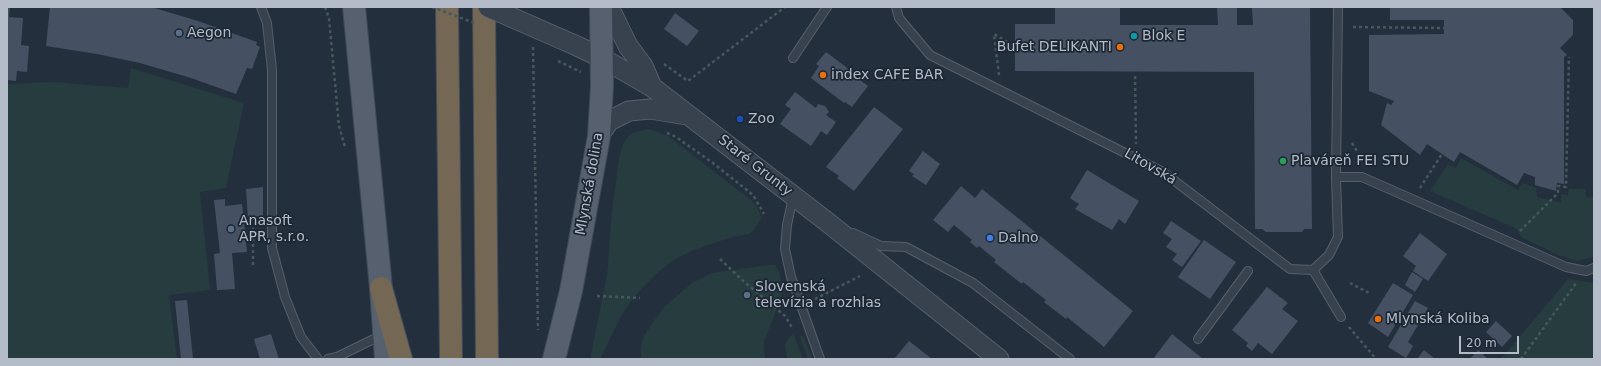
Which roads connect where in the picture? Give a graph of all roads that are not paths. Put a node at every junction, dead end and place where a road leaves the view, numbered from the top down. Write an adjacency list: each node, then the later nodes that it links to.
1 (261, 7): 26 (lane)
2 (354, 7): 22 (main road)
3 (447, 7): 30 (highway)
4 (484, 7): 31 (highway)
5 (488, 7): 11 (street, Staré Grunty, bridge)
6 (601, 7): 11 (main road, Mlynská dolina)
7 (609, 7): 13 (street)
8 (827, 7): 12 (lane)
9 (896, 7): 19 (lane, Litovská)
10 (1338, 7): 16 (lane)
11 (602, 58): 13 (street, Staré Grunty); 15 (main road, Mlynská dolina)
12 (793, 58)
13 (652, 87): 14 (street, Staré Grunty)
14 (691, 116): 15 (street); 17 (street, Staré Grunty)
15 (599, 136): 32 (main road, Mlynská dolina)
16 (1336, 176): 19 (lane); 20 (lane)
17 (794, 196): 18 (street, Staré Grunty); 33 (lane)
18 (826, 221): 34 (street, Staré Grunty); 35 (lane)
19 (1313, 270): 23 (lane)
20 (1590, 270)
21 (1248, 271): 25 (lane)
22 (381, 288): 24 (main road); 29 (highway)
23 (1341, 317)
24 (385, 333): 27 (lane); 28 (main road)
25 (1198, 339)
26 (318, 359)
27 (328, 359)
28 (386, 359)
29 (401, 359)
30 (451, 359)
31 (488, 359)
32 (554, 359)
33 (820, 359)
34 (999, 359)
35 (1070, 359)

